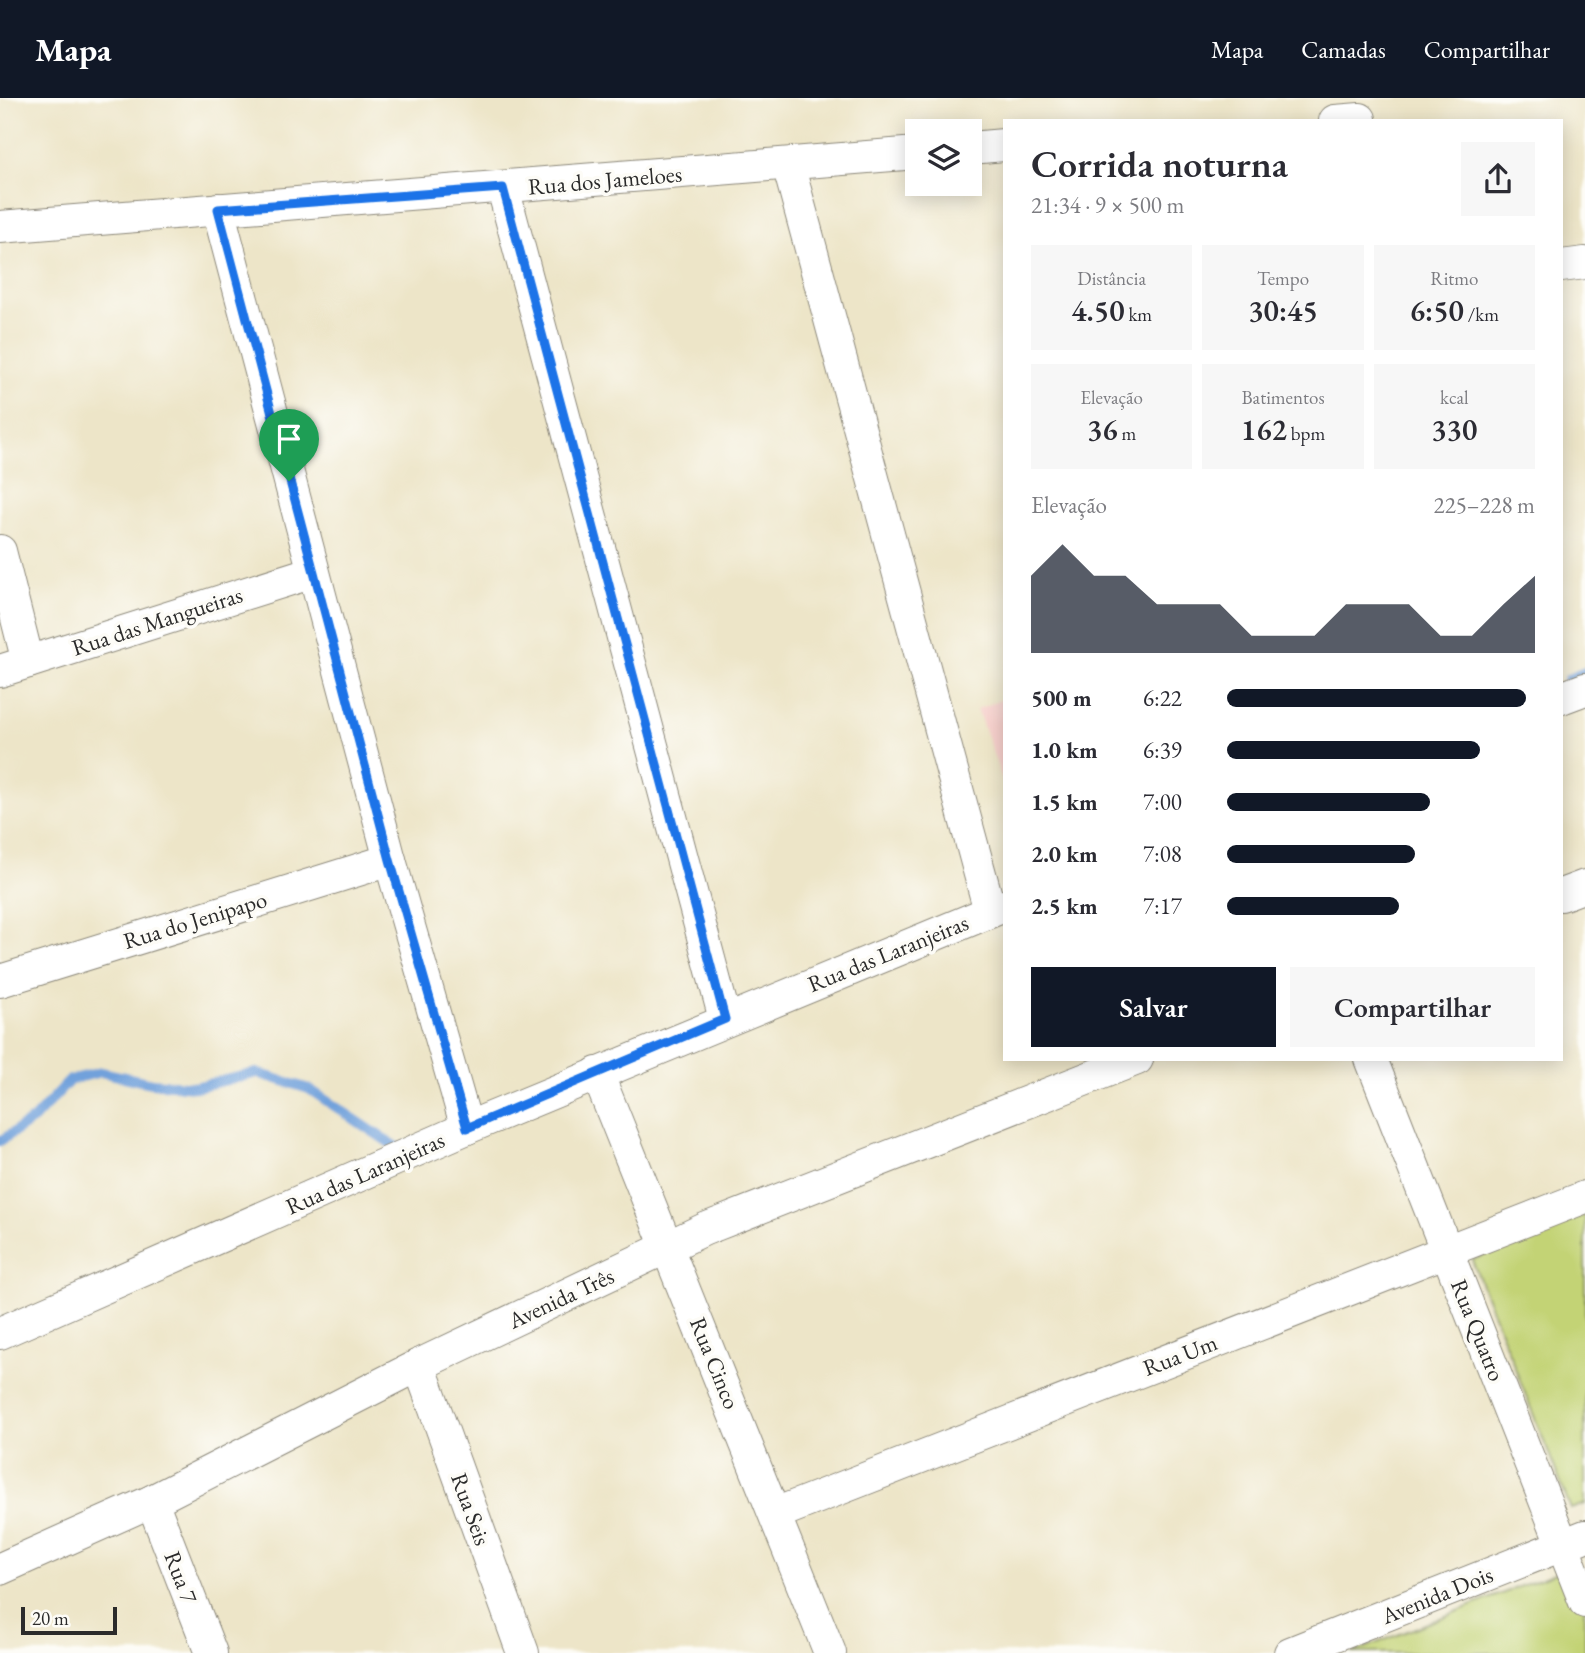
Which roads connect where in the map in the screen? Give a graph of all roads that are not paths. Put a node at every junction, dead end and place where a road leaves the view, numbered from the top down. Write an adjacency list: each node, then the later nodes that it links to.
1 (1003, 145): 2 (street)
2 (982, 147)
3 (905, 154): 4 (street, Rua dos Jameloes)
4 (788, 164): 5 (street, Rua dos Jameloes); 18 (street)
5 (503, 188): 6 (street, Rua dos Jameloes); 20 (street)
6 (218, 209): 7 (street, Rua dos Jameloes); 11 (street)
7 (0, 227)
8 (1585, 262): 9 (street)
9 (1563, 267)
10 (0, 551): 12 (street)
11 (313, 572): 12 (street, Rua das Mangueiras); 15 (street)
12 (14, 666)
13 (1585, 689): 14 (street)
14 (1563, 697)
15 (390, 860): 19 (street, Rua do Jenipapo); 24 (street)
16 (1585, 886): 17 (street)
17 (1563, 894)
18 (997, 908): 20 (street, Rua das Laranjeiras)
19 (0, 981)
20 (725, 1019): 23 (street, Rua das Laranjeiras)
21 (1132, 1061): 26 (street, Avenida Três)
22 (1372, 1061): 27 (street, Rua Quatro)
23 (597, 1073): 24 (street, Rua das Laranjeiras); 26 (street, Rua Cinco)
24 (467, 1128): 28 (street, Rua das Laranjeiras)
25 (1585, 1197): 27 (street, Rua Um)
26 (668, 1246): 29 (street, Avenida Três); 31 (street, Rua Cinco)
27 (1447, 1250): 31 (street, Rua Um); 32 (street, Rua Quatro)
28 (0, 1333)
29 (419, 1365): 30 (street, Avenida Três); 37 (street, Rua Seis)
30 (152, 1501): 33 (street, Avenida Três); 36 (street, Rua 7)
31 (775, 1514): 38 (street, Rua Cinco)
32 (1574, 1541): 34 (street, Rua Quatro); 35 (street, Avenida Dois)
33 (0, 1569)
34 (1585, 1602)
35 (1294, 1652)
36 (211, 1653)
37 (523, 1653)
38 (830, 1653)

